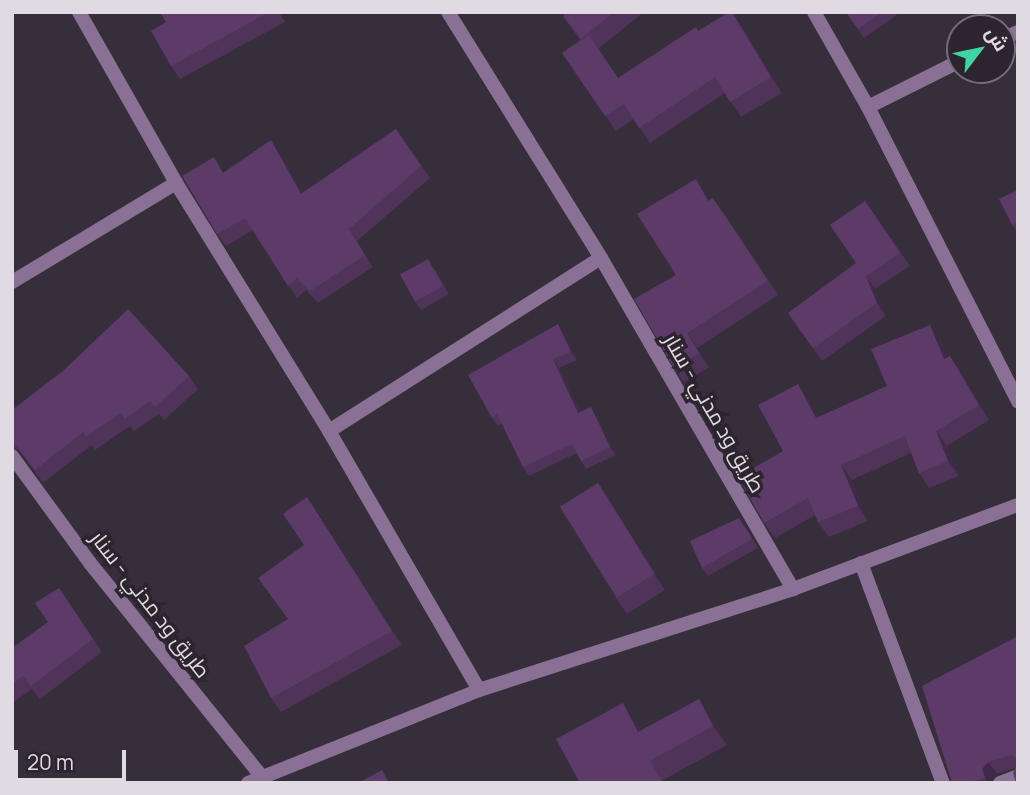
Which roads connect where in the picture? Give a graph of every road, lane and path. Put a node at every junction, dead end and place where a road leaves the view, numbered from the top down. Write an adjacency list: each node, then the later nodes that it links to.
1 (79, 12): 6 (street)
2 (448, 12): 7 (street, طريق ود مدني - سنار)
3 (814, 12): 5 (street)
4 (946, 68): 5 (street)
5 (868, 107): 9 (street)
6 (176, 183): 8 (street); 10 (street)
7 (601, 258): 10 (street); 14 (street, طريق ود مدني - سنار)
8 (12, 282)
9 (1018, 402)
10 (329, 431): 15 (street)
11 (12, 456): 17 (street, طريق ود مدني - سنار)
12 (1018, 505): 13 (street, طريق ود مدني - سنار)
13 (861, 563): 14 (street, طريق ود مدني - سنار); 18 (street)
14 (793, 589): 15 (street, طريق ود مدني - سنار)
15 (479, 690): 17 (street, طريق ود مدني - سنار)
16 (1018, 776): 19 (street)
17 (254, 779)
18 (943, 783)
19 (1000, 783)

